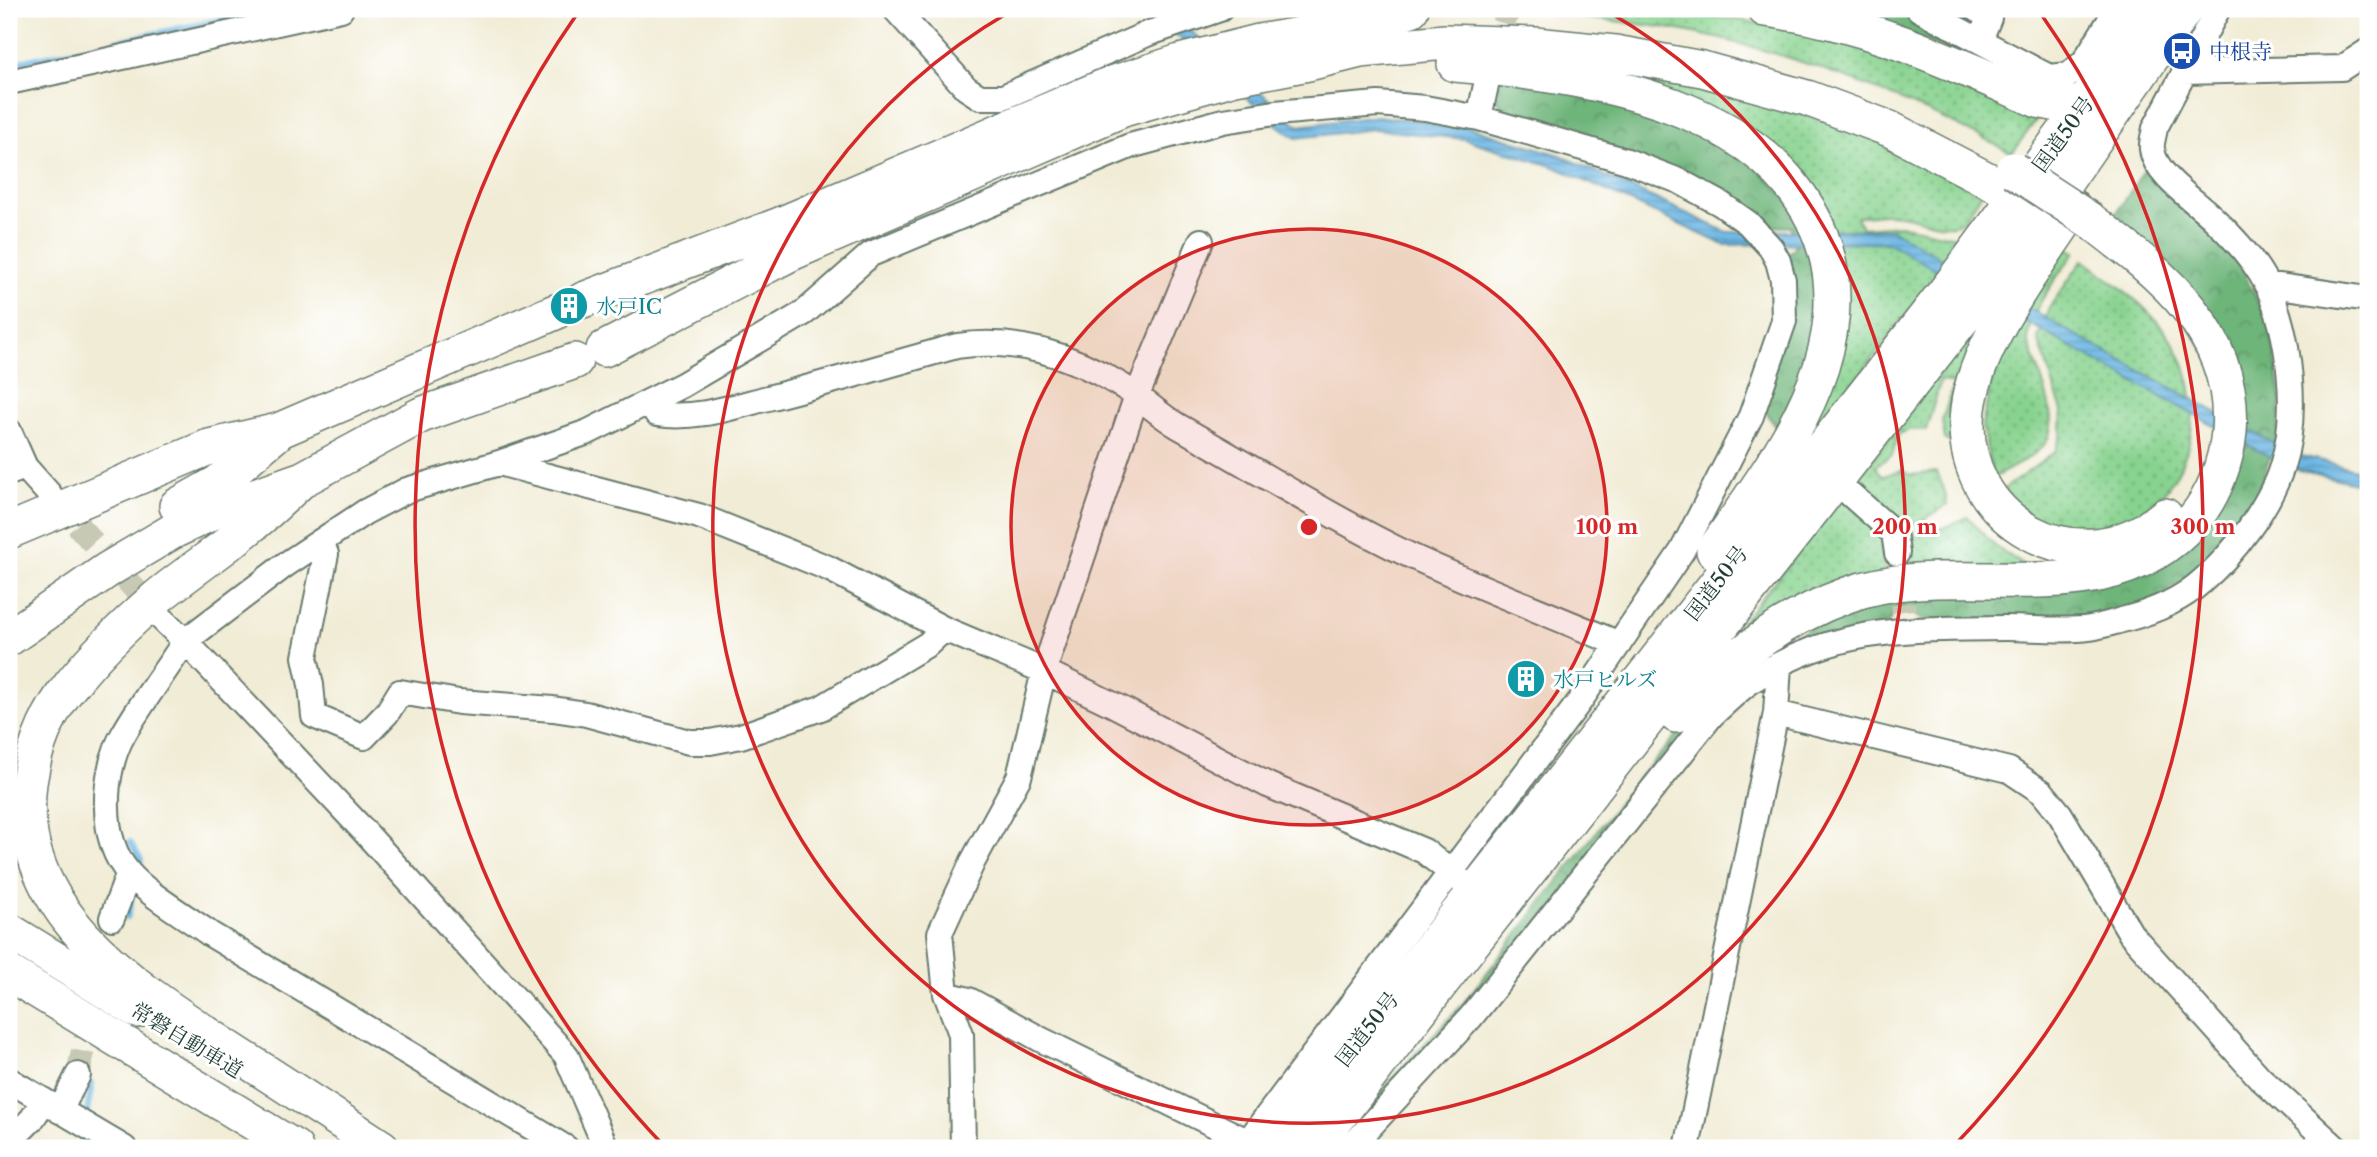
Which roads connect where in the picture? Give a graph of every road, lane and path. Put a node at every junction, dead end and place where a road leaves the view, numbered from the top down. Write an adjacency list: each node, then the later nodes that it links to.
1 (341, 9): 17 (street)
2 (895, 9): 3 (street)
3 (1220, 9)
4 (1411, 9): 12 (highway)
5 (1765, 9): 19 (highway)
6 (1919, 9): 13 (street)
7 (1977, 9): 13 (street)
8 (2117, 9): 13 (street)
9 (2147, 9): 19 (highway, 国道50号)
10 (2218, 9): 16 (street)
11 (2183, 14): 22 (highway); 55 (highway, 国道50号)
12 (1339, 28): 21 (highway); 30 (highway)
13 (1980, 40)
14 (2368, 51): 16 (street)
15 (1308, 63): 21 (highway); 34 (highway); 49 (highway)
16 (2184, 72): 24 (street)
17 (9, 82)
18 (1486, 85): 20 (street)
19 (2084, 104): 49 (highway, 国道50号)
20 (1479, 118): 27 (street); 28 (street)
21 (2007, 178): 22 (highway)
22 (2085, 229): 55 (highway)
23 (1201, 241): 26 (street)
24 (2266, 284): 25 (street); 46 (street)
25 (2368, 299)
26 (1136, 397): 27 (street); 45 (street); 47 (street)
27 (649, 402): 32 (street)
28 (1751, 416): 31 (street); 45 (street)
29 (9, 431): 33 (street)
30 (278, 431): 37 (highway); 40 (highway)
31 (1775, 435)
32 (499, 463): 38 (street); 42 (street)
33 (17, 470): 36 (street)
34 (303, 478): 43 (highway); 67 (highway)
35 (1850, 494): 39 (street)
36 (50, 495)
37 (9, 531)
38 (321, 542): 42 (street); 44 (street)
39 (1897, 553)
40 (9, 611)
41 (159, 616): 44 (street)
42 (944, 629): 47 (street)
43 (9, 638)
44 (185, 641): 50 (street); 69 (street)
45 (1619, 644): 51 (street)
46 (1779, 665): 48 (street); 72 (street)
47 (1044, 671): 51 (street); 57 (street)
48 (1776, 713): 73 (street); 74 (street)
49 (1591, 742): 51 (highway, 国道50号)
50 (129, 873): 52 (street); 68 (street)
51 (1463, 882): 63 (highway, 国道50号)
52 (112, 918)
53 (9, 931): 66 (highway, 常磐自動車道)
54 (9, 973): 60 (highway, 常磐自動車道)
55 (1440, 984): 71 (highway, 国道50号)
56 (9, 988): 60 (highway)
57 (946, 994): 63 (street); 70 (street)
58 (78, 1075): 61 (street)
59 (9, 1080): 61 (street)
60 (193, 1087): 65 (highway, 常磐自動車道)
61 (52, 1106): 62 (street); 64 (street)
62 (9, 1142)
63 (1257, 1146)
64 (124, 1148)
65 (295, 1148)
66 (365, 1148)
67 (382, 1148)
68 (566, 1148)
69 (606, 1148)
70 (963, 1148)
71 (1314, 1148)
72 (1350, 1148)
73 (1686, 1148)
74 (2336, 1148)

